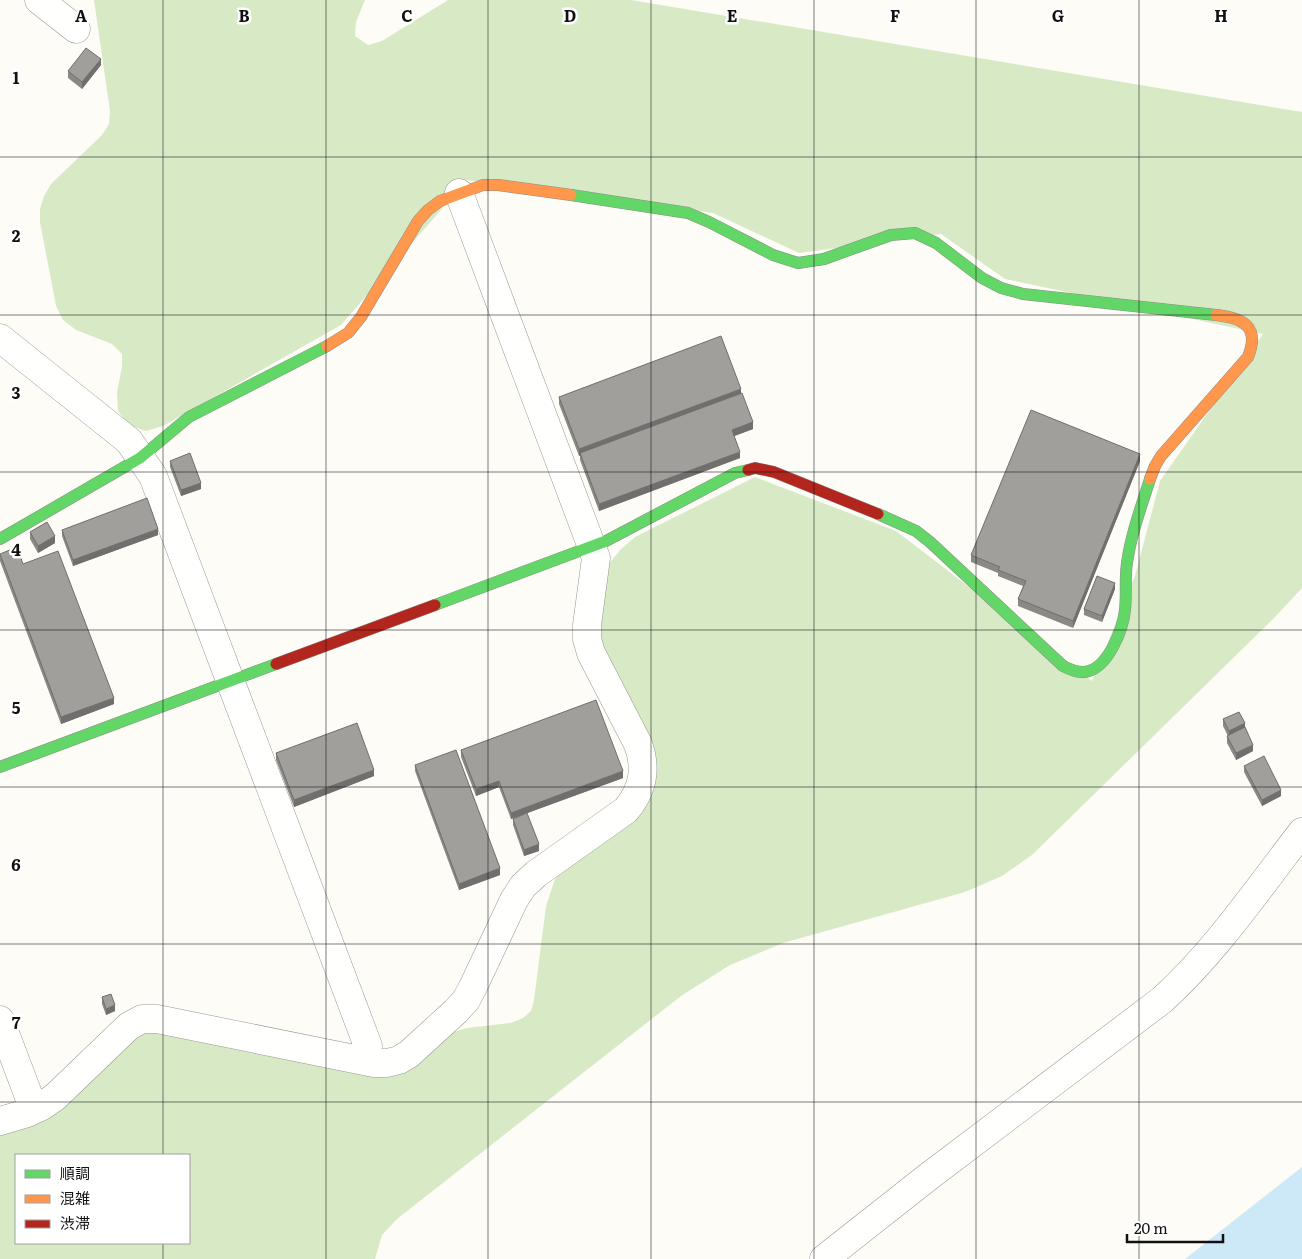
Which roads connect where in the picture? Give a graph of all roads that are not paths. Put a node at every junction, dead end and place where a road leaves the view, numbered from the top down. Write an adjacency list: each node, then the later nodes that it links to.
1 (39, 0): 2 (street)
2 (76, 29)
3 (459, 193): 5 (street); 7 (street); 7 (street)
4 (0, 338): 5 (street)
5 (140, 458): 6 (street); 8 (street)
6 (0, 539)
7 (592, 546): 8 (street); 12 (street)
8 (230, 681): 9 (street); 12 (street)
9 (0, 767)
10 (1302, 832): 15 (street)
11 (0, 1020): 13 (street)
12 (365, 1061): 13 (street)
13 (34, 1110): 14 (street)
14 (0, 1121)
15 (824, 1259)

